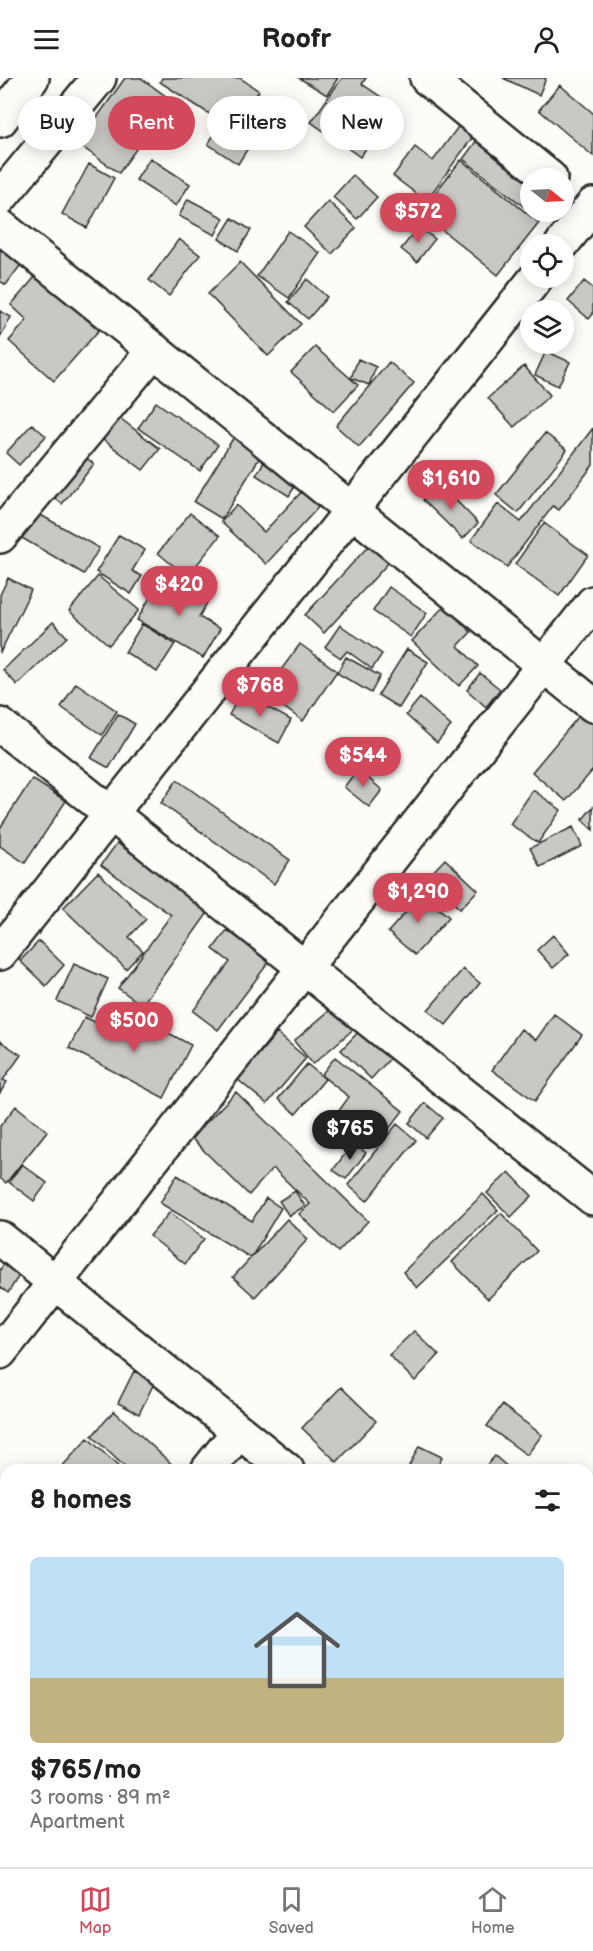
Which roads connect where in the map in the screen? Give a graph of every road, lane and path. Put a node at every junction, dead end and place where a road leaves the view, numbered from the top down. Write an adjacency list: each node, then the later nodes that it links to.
1 (32, 78): 4 (street)
2 (99, 78): 7 (street)
3 (428, 78): 5 (street)
4 (0, 120)
5 (538, 168)
6 (574, 197): 8 (street)
7 (0, 198)
8 (592, 210): 10 (street)
9 (0, 226): 12 (street)
10 (571, 234)
11 (528, 288): 13 (street)
12 (154, 350): 13 (street); 14 (street)
13 (351, 510): 16 (street); 19 (street)
14 (0, 536)
15 (593, 603): 16 (street)
16 (544, 665): 17 (street); 21 (street)
17 (593, 705)
18 (0, 725): 19 (street)
19 (111, 813): 20 (street); 21 (street)
20 (0, 953)
21 (304, 967): 22 (street); 24 (street)
22 (593, 1198)
23 (0, 1238): 24 (street)
24 (55, 1283): 25 (street); 26 (street)
25 (0, 1352)
26 (239, 1431): 27 (street); 28 (street)
27 (213, 1464)
28 (280, 1464)

